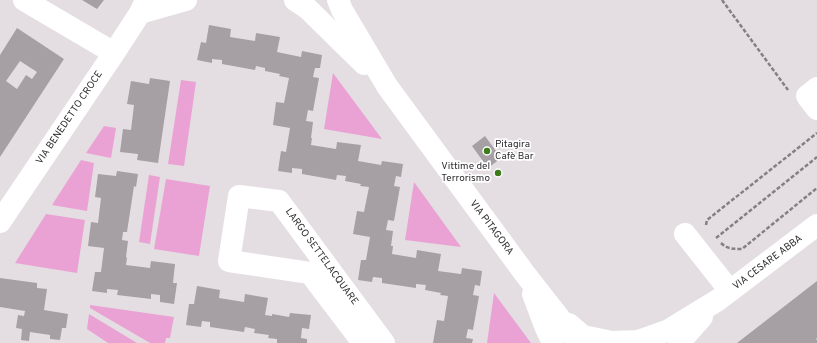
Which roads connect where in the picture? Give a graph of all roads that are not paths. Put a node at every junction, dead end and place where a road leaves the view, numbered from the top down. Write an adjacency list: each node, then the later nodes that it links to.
1 (24, 0): 7 (street)
2 (157, 0): 6 (street, VIA BENEDETTO CROCE)
3 (186, 0): 6 (street)
4 (295, 0): 8 (street, VIA PITAGORA)
5 (338, 0): 8 (street, VIA PITAGORA)
6 (143, 6): 7 (street, VIA BENEDETTO CROCE)
7 (114, 53): 11 (street, VIA BENEDETTO CROCE)
8 (386, 86): 14 (street, VIA PITAGORA)
9 (817, 88): 10 (street)
10 (817, 109)
11 (0, 222)
12 (817, 225): 15 (street, VIA CESARE ABBA)
13 (685, 234): 15 (street)
14 (525, 274): 16 (street, VIA PITAGORA); 19 (street, VIA PITAGORA)
15 (724, 296): 16 (street, VIA CESARE ABBA); 21 (street, VIA CESARE ABBA)
16 (558, 315): 20 (street, VIA PITAGORA)
17 (363, 343): 18 (street, LARGO SETTELACQUARE)
18 (384, 343)
19 (553, 343)
20 (579, 343)
21 (679, 343)

